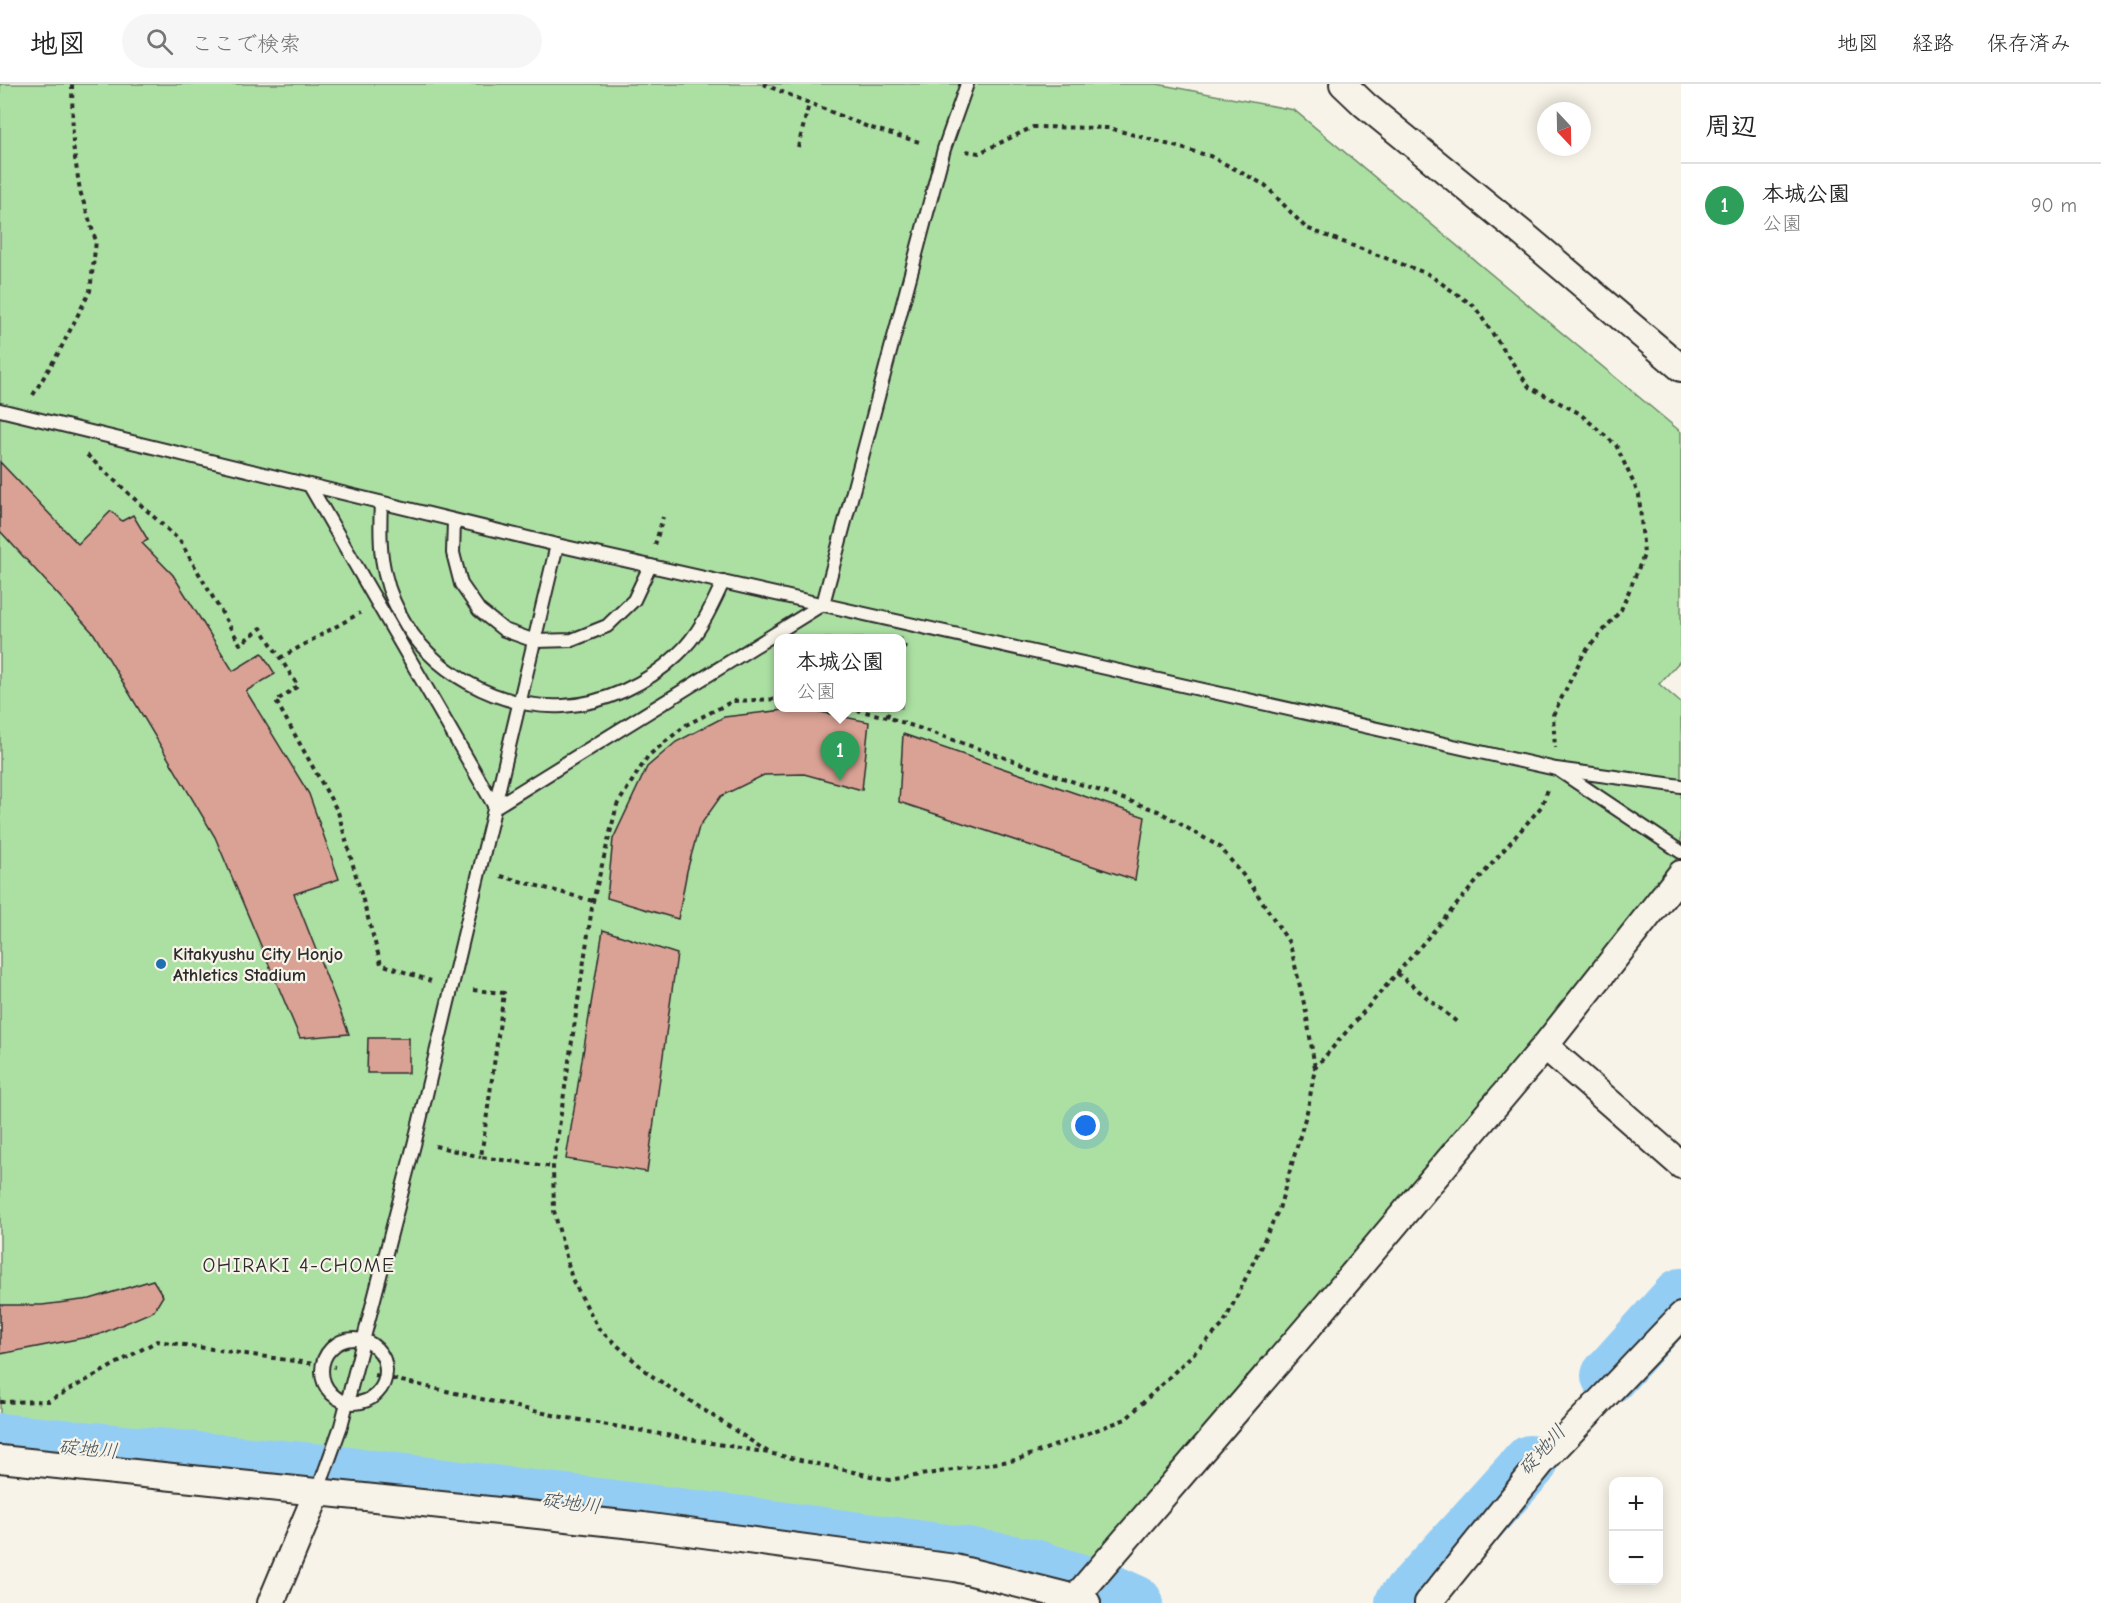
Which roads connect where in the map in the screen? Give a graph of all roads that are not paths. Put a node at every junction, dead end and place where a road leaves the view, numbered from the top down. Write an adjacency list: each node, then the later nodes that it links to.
1 (966, 84): 11 (lane)
2 (1343, 84): 3 (street)
3 (1681, 368)
4 (0, 410): 5 (lane)
5 (310, 486): 6 (lane); 18 (lane)
6 (381, 503): 7 (lane); 15 (lane)
7 (454, 521): 8 (lane); 14 (lane)
8 (557, 545): 9 (lane); 14 (lane)
9 (650, 566): 10 (lane); 14 (lane)
10 (723, 582): 11 (lane); 15 (lane)
11 (823, 604): 13 (lane); 16 (lane)
12 (774, 634): 18 (lane)
13 (775, 634)
14 (535, 641): 15 (lane)
15 (520, 703): 18 (lane)
16 (1556, 769): 17 (lane); 19 (lane)
17 (1681, 786)
18 (495, 807): 24 (lane)
19 (1681, 852)
20 (1681, 874): 21 (street)
21 (1545, 1046): 22 (street); 28 (street)
22 (1681, 1165)
23 (1681, 1316): 30 (street)
24 (363, 1339): 25 (lane); 25 (lane); 25 (lane)
25 (347, 1403): 27 (lane)
26 (0, 1459): 27 (street)
27 (317, 1493): 28 (street); 29 (street)
28 (1078, 1601)
29 (271, 1603)
30 (1428, 1603)

